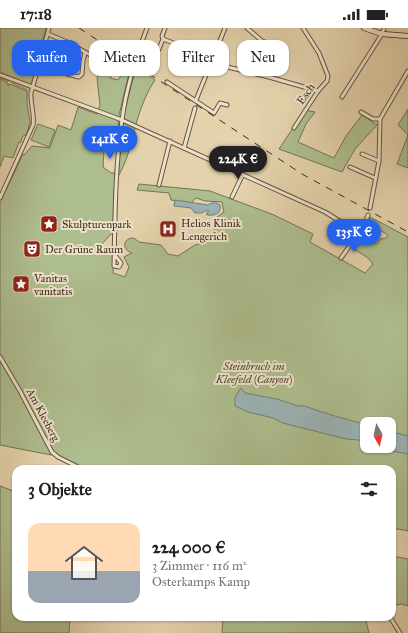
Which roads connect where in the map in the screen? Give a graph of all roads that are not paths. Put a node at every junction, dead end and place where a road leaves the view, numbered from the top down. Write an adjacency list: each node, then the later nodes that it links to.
1 (49, 28): 9 (street)
2 (147, 28): 35 (street)
3 (165, 28): 12 (street)
4 (225, 28): 14 (street)
5 (247, 28): 15 (street)
6 (303, 28): 28 (street, Esch)
7 (364, 28): 10 (street)
8 (384, 28): 10 (street)
9 (48, 34): 13 (street); 18 (street)
10 (382, 34): 11 (street); 29 (street)
11 (408, 36)
12 (163, 39): 16 (street); 17 (street)
13 (46, 40)
14 (220, 40)
15 (261, 40)
16 (168, 41)
17 (160, 46)
18 (85, 53): 19 (street); 23 (street)
19 (89, 55)
20 (229, 67): 28 (street)
21 (408, 71): 34 (street)
22 (0, 75): 27 (street)
23 (81, 75)
24 (36, 76): 27 (street)
25 (206, 76): 30 (street)
26 (167, 82): 30 (street)
27 (33, 87): 35 (street); 46 (street)
28 (318, 91): 36 (street, Esch)
29 (342, 97)
30 (196, 100): 31 (street)
31 (227, 105)
32 (195, 108): 38 (street)
33 (361, 112): 34 (street)
34 (380, 119): 40 (street)
35 (122, 120): 37 (street); 50 (street)
36 (294, 128)
37 (170, 142): 38 (street); 44 (street)
38 (184, 148): 42 (street)
39 (362, 154): 40 (street)
40 (379, 161): 43 (street)
41 (350, 167): 43 (street)
42 (243, 174): 45 (street); 49 (street)
43 (375, 178): 47 (street)
44 (159, 185)
45 (232, 197)
46 (0, 198)
47 (370, 208)
48 (368, 215): 49 (street)
49 (359, 233): 51 (street)
50 (114, 254)
51 (341, 258)
52 (0, 358): 53 (street, Am Kleeberg)
53 (74, 465)
54 (392, 621): 55 (street)
55 (400, 633)

